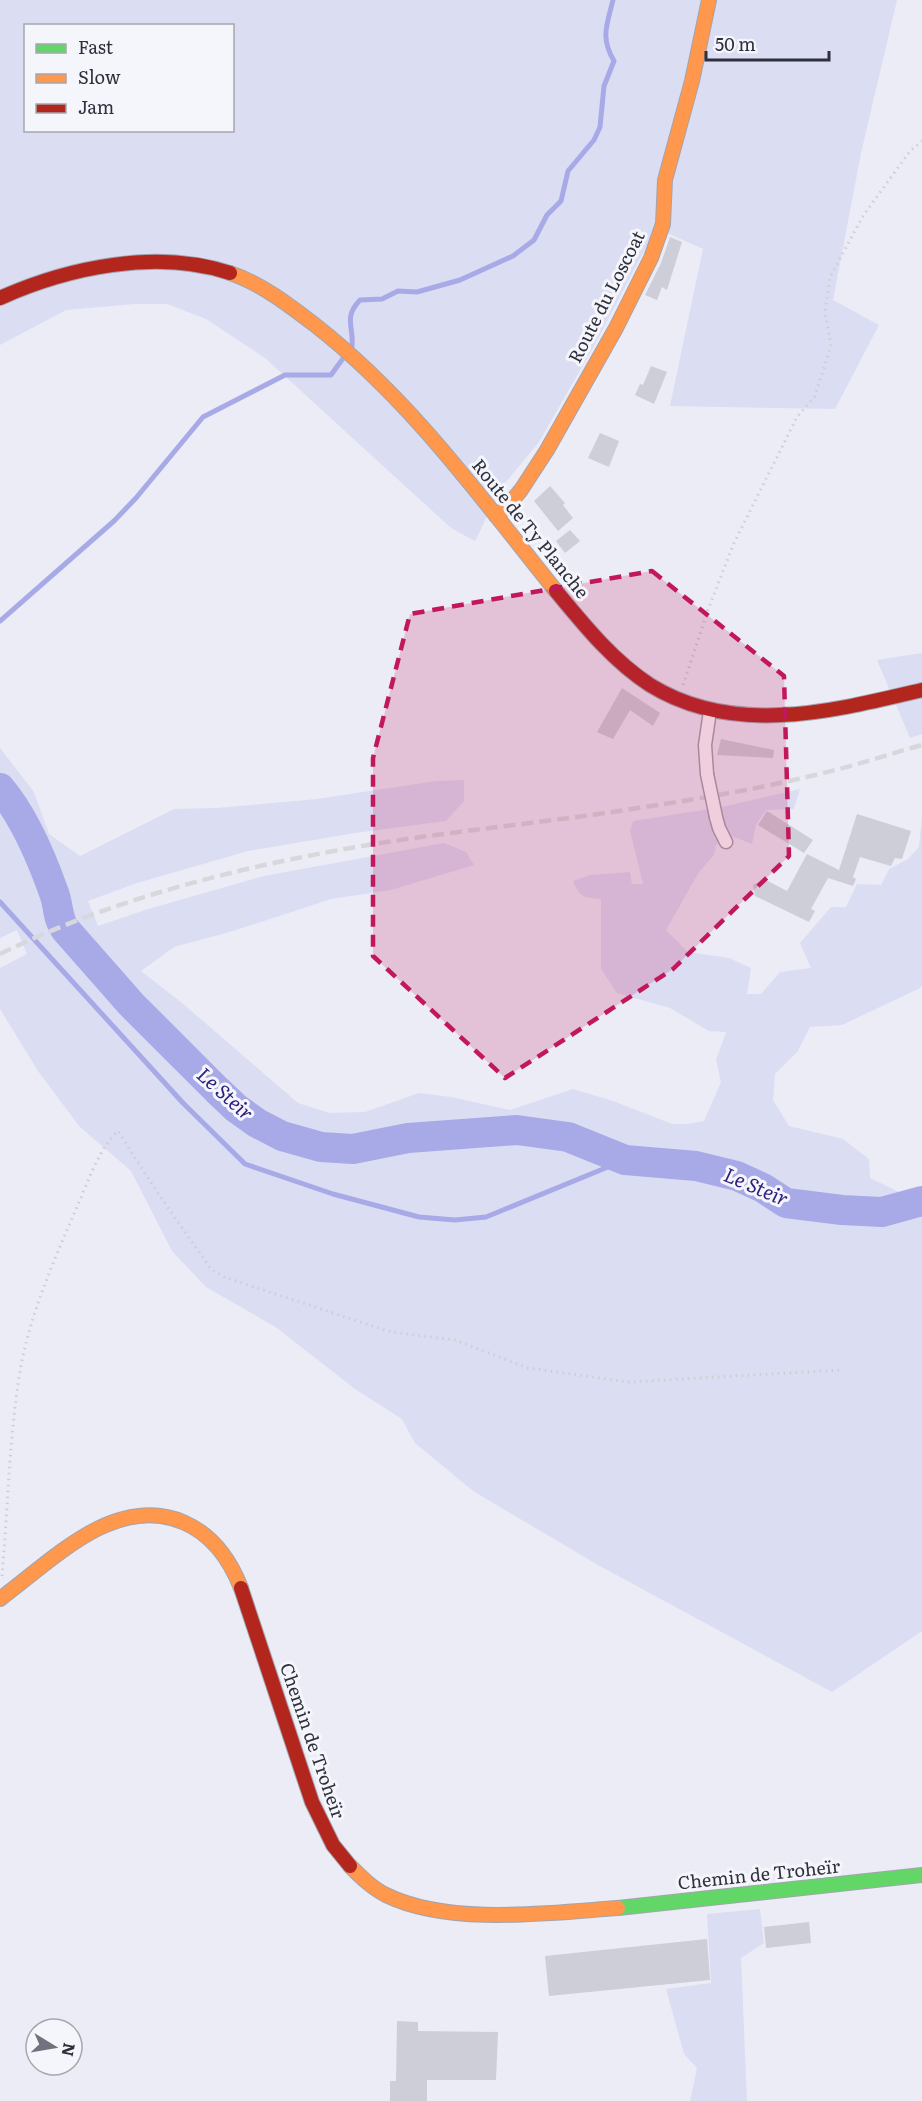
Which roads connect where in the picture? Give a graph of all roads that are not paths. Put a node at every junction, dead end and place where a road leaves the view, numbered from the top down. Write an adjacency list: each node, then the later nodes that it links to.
1 (709, 0): 3 (street, Route du Loscoat)
2 (0, 298): 3 (street, Route de Ty Planche)
3 (496, 516): 5 (street, Route de Ty Planche)
4 (922, 690): 5 (street, Route de Ty Planche)
5 (710, 711): 6 (street, bridge)
6 (726, 842)
7 (0, 1599): 8 (street, Chemin de Troheïr)
8 (922, 1875)

